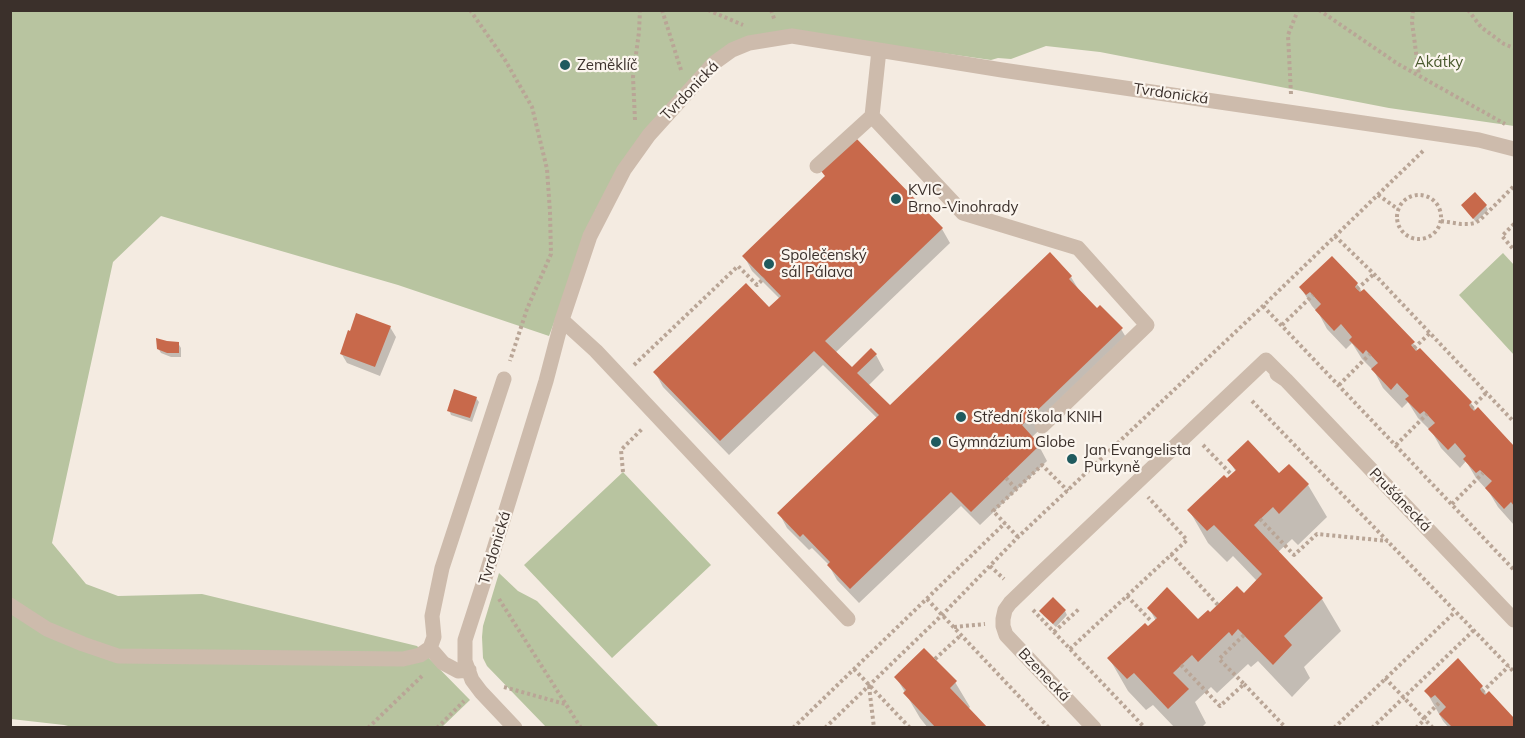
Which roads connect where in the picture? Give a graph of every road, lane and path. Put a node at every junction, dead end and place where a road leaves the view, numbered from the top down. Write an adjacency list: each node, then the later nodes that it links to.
1 (470, 10): 37 (path)
2 (639, 10): 17 (path)
3 (662, 10): 11 (path)
4 (1298, 10): 12 (path)
5 (1319, 10): 10 (path)
6 (1413, 10): 10 (path)
7 (1468, 10): 8 (path)
8 (1515, 48)
9 (879, 50): 11 (street, Tvrdonická); 12 (street, Tvrdonická); 13 (street)
10 (1419, 75): 14 (path)
11 (687, 94): 17 (street, Tvrdonická)
12 (1292, 112): 15 (street, Tvrdonická)
13 (872, 116): 18 (street); 45 (street)
14 (1505, 124)
15 (1515, 149)
16 (1423, 150): 20 (path)
17 (637, 151): 31 (street, Tvrdonická)
18 (817, 166)
19 (1515, 186): 22 (path)
20 (1378, 195): 21 (path); 24 (path)
21 (1398, 209): 22 (path); 22 (path)
22 (1442, 220)
23 (1515, 224): 25 (path)
24 (1335, 236): 26 (path); 30 (path)
25 (1515, 250)
26 (1374, 274): 28 (path); 33 (path)
27 (764, 278): 36 (path)
28 (1357, 289)
29 (1313, 295): 32 (path)
30 (1263, 306): 32 (path); 53 (path)
31 (562, 320): 36 (street); 85 (street, Tvrdonická)
32 (1282, 325): 38 (path)
33 (1430, 333): 34 (path); 39 (path)
34 (1414, 348)
35 (1370, 354): 38 (path)
36 (620, 377): 43 (street)
37 (504, 379): 83 (street)
38 (1339, 385): 47 (path)
39 (1487, 392): 41 (path); 44 (path)
40 (1249, 397): 59 (path)
41 (1471, 408)
42 (1427, 414): 47 (path)
43 (656, 416): 48 (path); 73 (street)
44 (1515, 422)
45 (1042, 426)
46 (1201, 442): 50 (path)
47 (1396, 446): 55 (path)
48 (623, 472)
49 (1484, 473): 55 (path)
50 (1231, 474)
51 (1006, 478): 52 (path)
52 (1016, 489): 53 (path); 57 (path)
53 (1068, 491): 58 (path)
54 (1145, 495): 60 (path)
55 (1452, 504): 62 (path)
56 (1260, 519): 59 (path)
57 (1005, 523): 58 (path); 66 (path)
58 (1018, 537): 61 (path)
59 (1389, 542): 71 (path)
60 (1171, 555): 65 (path); 67 (path)
61 (990, 566): 63 (path); 72 (path)
62 (1515, 570)
63 (1004, 579)
64 (496, 595): 98 (path)
65 (1127, 596): 76 (path); 82 (path)
66 (927, 599): 72 (path); 88 (path)
67 (1218, 604)
68 (10, 605): 83 (street)
69 (1080, 608): 79 (path)
70 (1033, 610): 79 (path)
71 (1455, 612): 78 (path); 90 (path)
72 (942, 615): 77 (path); 92 (path)
73 (848, 619)
74 (1515, 620): 75 (street, Prušánecká)
75 (999, 621): 77 (path); 110 (street, Bzenecká)
76 (1152, 622)
77 (953, 627): 80 (path)
78 (1474, 630): 87 (path); 96 (path)
79 (1054, 632): 82 (path)
80 (961, 635): 84 (path); 109 (path)
81 (1244, 635): 91 (path)
82 (1070, 649): 111 (path)
83 (435, 654): 85 (street); 100 (path)
84 (936, 660)
85 (467, 665): 94 (street)
86 (1181, 665): 91 (path)
87 (1509, 666): 89 (path); 95 (path)
88 (854, 669): 92 (path); 105 (path)
89 (1515, 672)
90 (1385, 678): 96 (path); 113 (path)
91 (1244, 684): 112 (path)
92 (869, 685): 106 (path); 107 (path); 108 (path)
93 (502, 686): 98 (path)
94 (478, 688): 102 (path); 103 (street)
95 (1482, 692)
96 (1403, 697): 99 (path); 114 (path)
97 (1441, 701): 99 (path)
98 (565, 704): 104 (path)
99 (1424, 719): 115 (path); 116 (path)
100 (373, 725): 101 (path)
101 (368, 728)
102 (437, 728)
103 (515, 728)
104 (581, 728)
105 (793, 728)
106 (825, 728)
107 (874, 728)
108 (910, 728)
109 (1049, 728)
110 (1095, 728)
111 (1145, 728)
112 (1286, 728)
113 (1334, 728)
114 (1372, 728)
115 (1416, 728)
116 (1433, 728)

